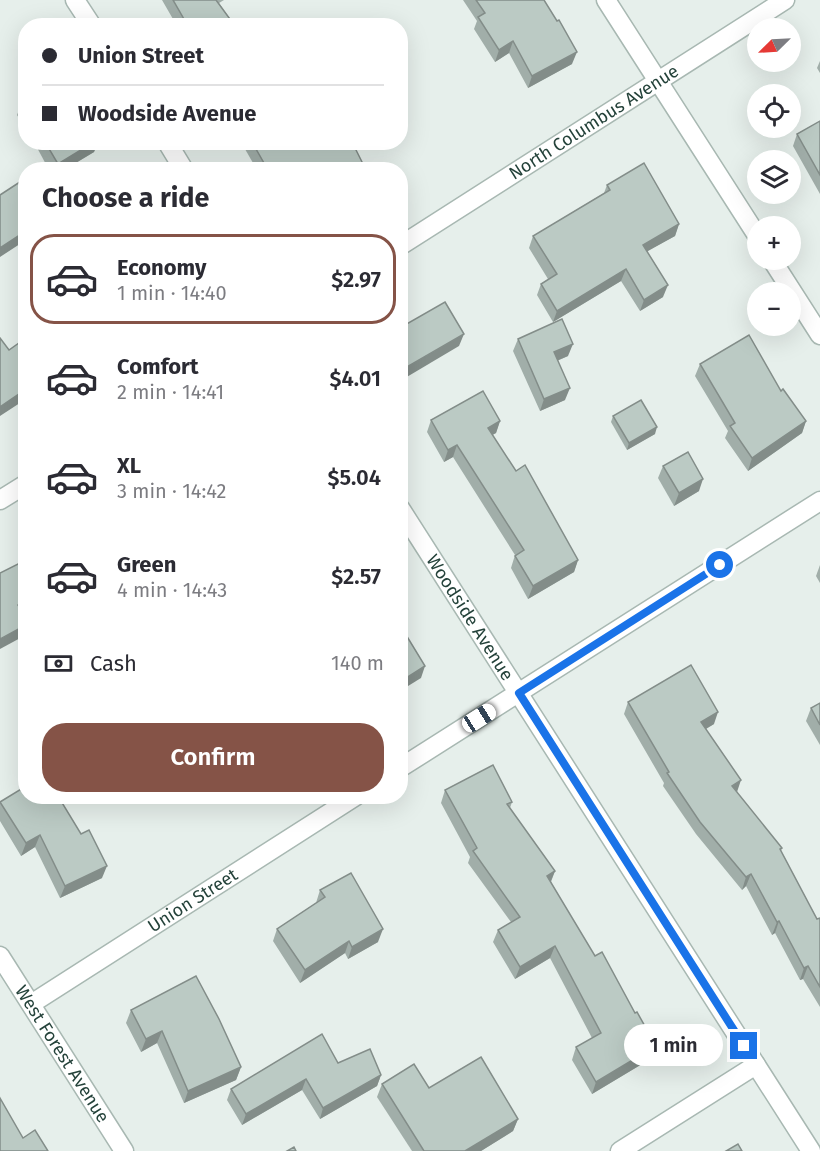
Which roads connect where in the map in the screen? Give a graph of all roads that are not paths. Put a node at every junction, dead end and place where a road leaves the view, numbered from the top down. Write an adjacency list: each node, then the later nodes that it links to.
1 (75, 0): 4 (street)
2 (606, 0): 5 (street)
3 (785, 0): 5 (street, North Columbus Avenue)
4 (87, 18)
5 (658, 81): 6 (street); 7 (street, North Columbus Avenue)
6 (747, 220)
7 (408, 241)
8 (778, 270): 9 (street)
9 (820, 335)
10 (18, 489): 11 (street)
11 (0, 500)
12 (820, 501): 14 (street)
13 (408, 520): 14 (street, Woodside Avenue)
14 (519, 693): 15 (street); 19 (street, Woodside Avenue)
15 (408, 763)
16 (344, 804): 18 (street, Union Street)
17 (0, 957): 18 (street, West Forest Avenue)
18 (31, 1004): 20 (street, West Forest Avenue)
19 (756, 1065): 21 (street); 22 (street, Woodside Avenue)
20 (124, 1151)
21 (620, 1151)
22 (811, 1151)

